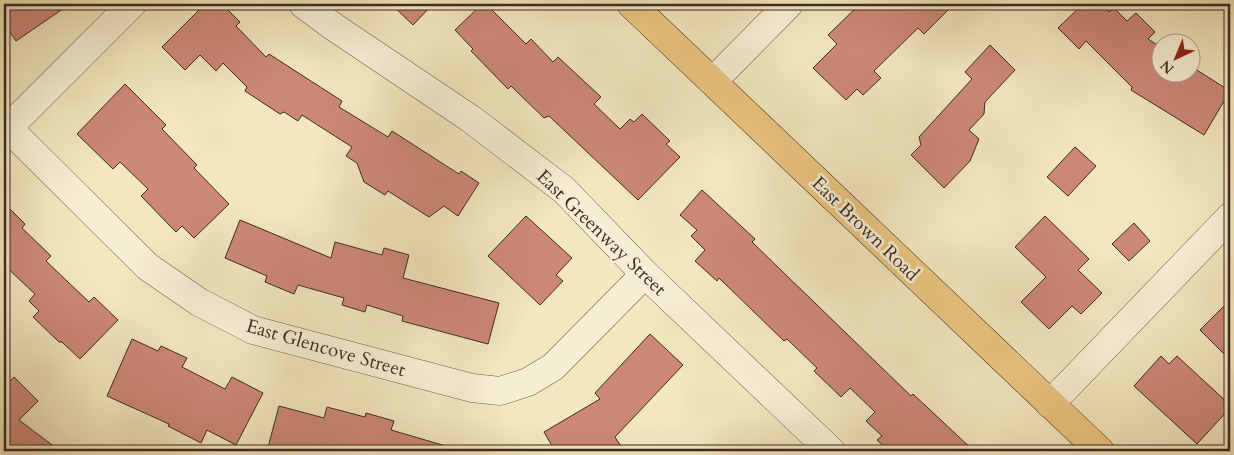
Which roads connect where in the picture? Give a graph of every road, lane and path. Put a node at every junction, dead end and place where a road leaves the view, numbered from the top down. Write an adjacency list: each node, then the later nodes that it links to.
1 (132, 4): 6 (street)
2 (303, 4): 8 (street, East Greenway Street)
3 (632, 4): 5 (main road, East Brown Road)
4 (789, 4): 5 (street)
5 (713, 81): 9 (main road, East Brown Road)
6 (5, 128): 8 (street, East Glencove Street)
7 (1230, 217): 9 (street)
8 (645, 274): 10 (street, East Greenway Street)
9 (1050, 404): 11 (main road, East Brown Road)
10 (831, 451)
11 (1100, 451)

